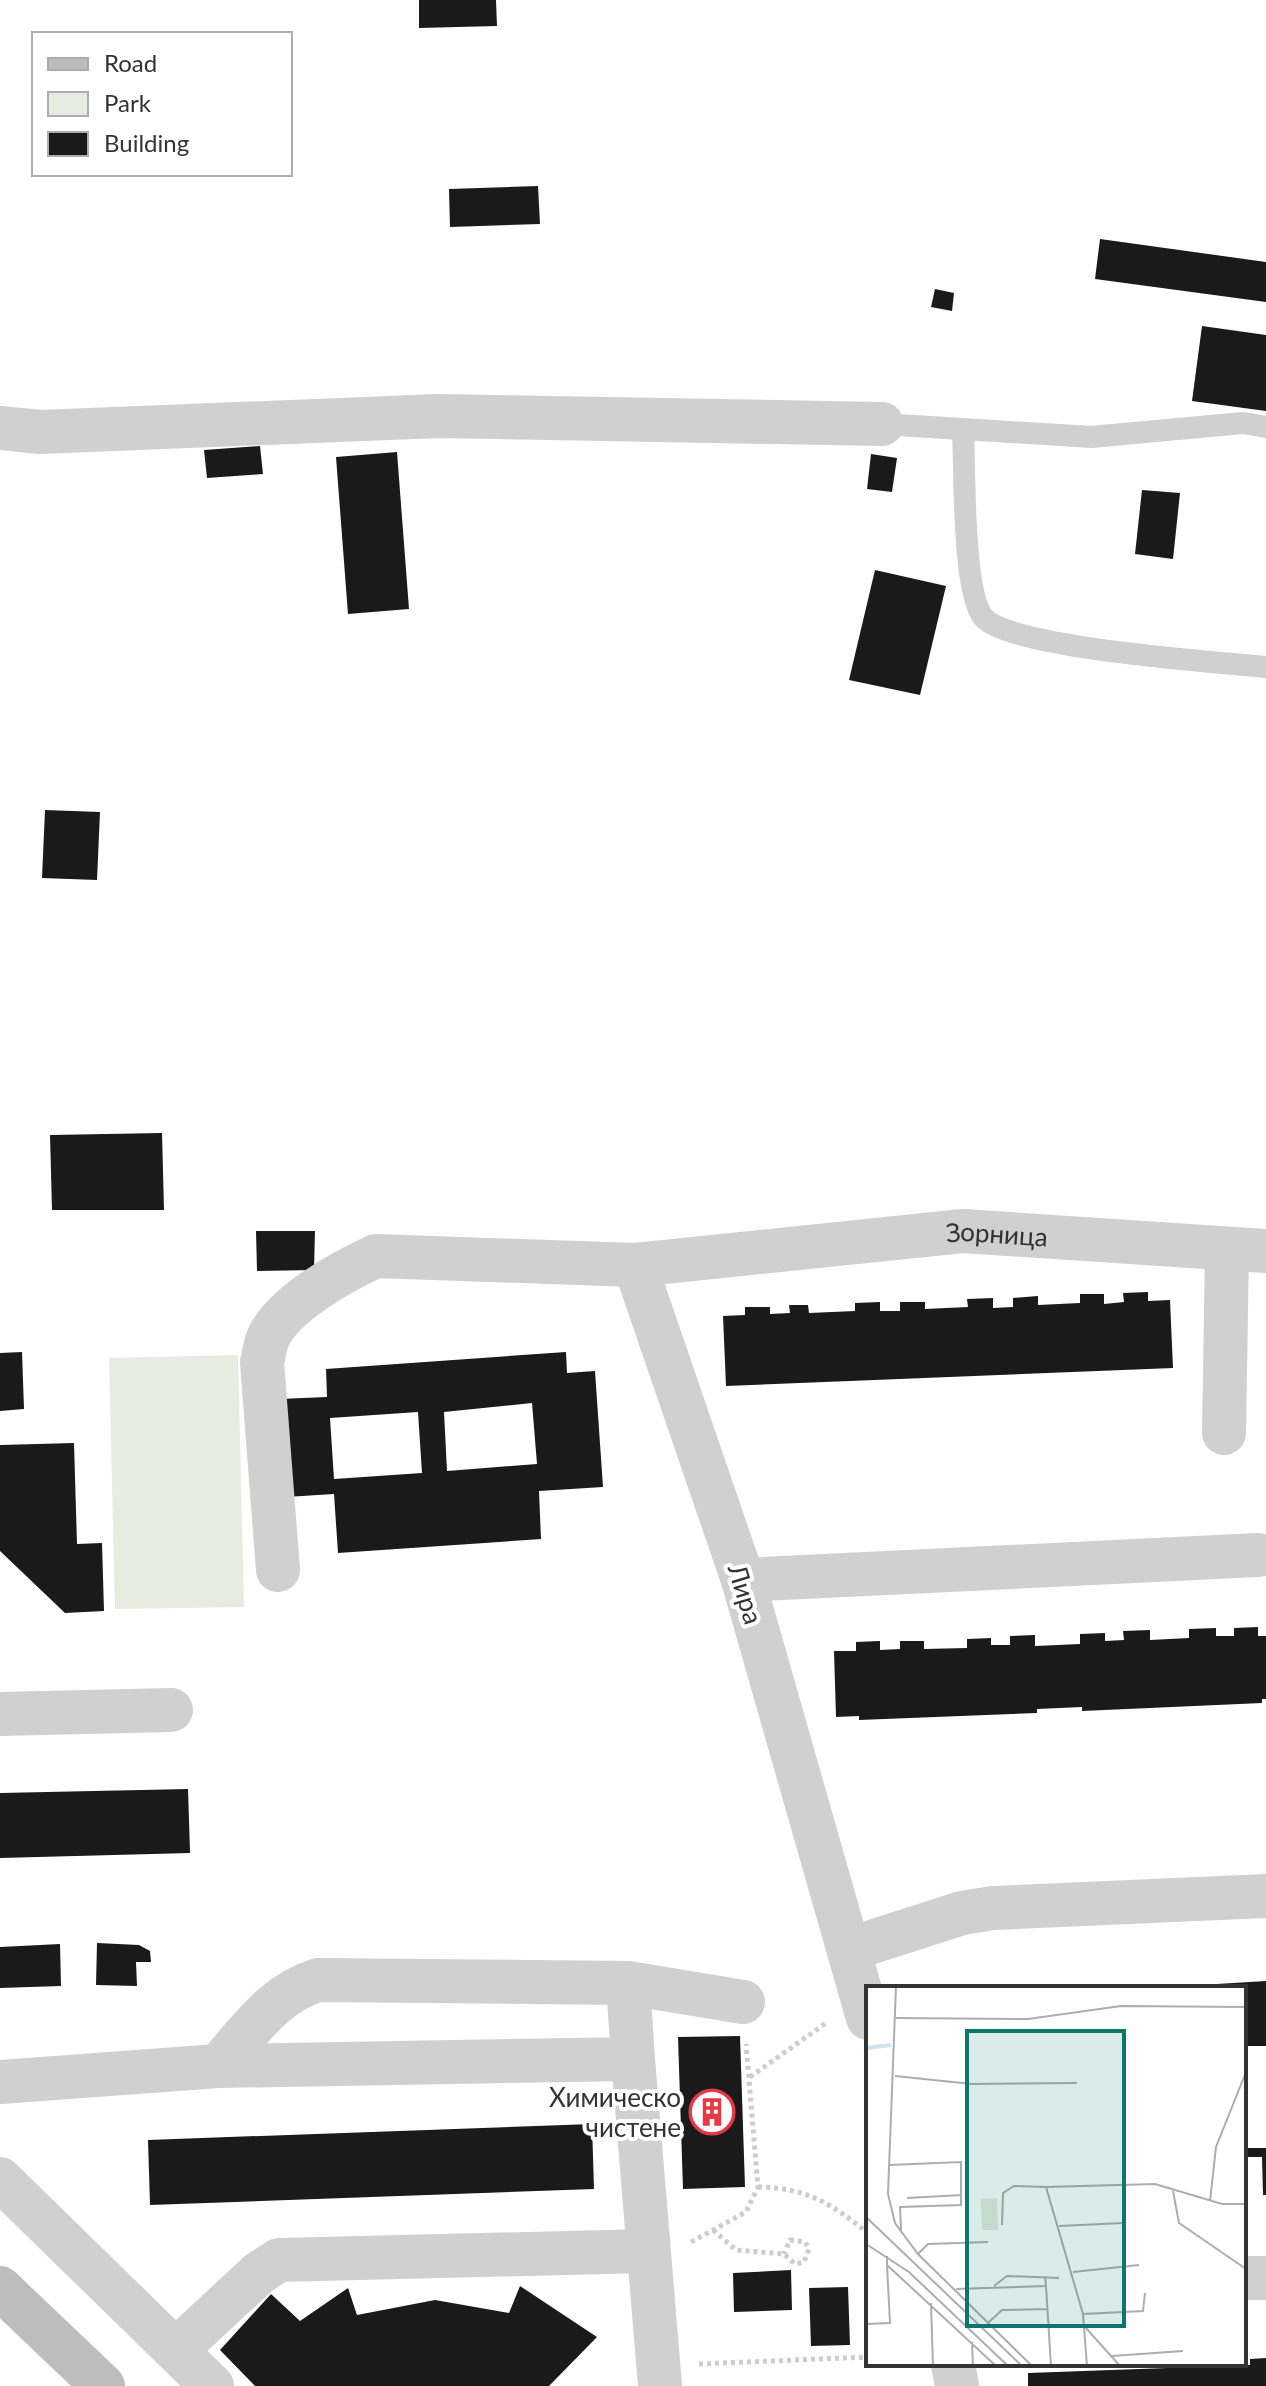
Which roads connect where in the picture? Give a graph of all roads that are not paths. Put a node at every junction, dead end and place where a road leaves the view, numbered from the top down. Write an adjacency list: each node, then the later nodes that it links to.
1 (882, 424): 3 (street); 4 (lane)
2 (1266, 427): 4 (lane)
3 (0, 428)
4 (963, 430): 5 (lane)
5 (1266, 667)
6 (1246, 1251): 7 (street, Зорница); 8 (street)
7 (635, 1265): 10 (street); 11 (street, Лира)
8 (1224, 1433)
9 (1258, 1555): 11 (street)
10 (278, 1570)
11 (743, 1580): 15 (street, Лира)
12 (171, 1710): 13 (street)
13 (0, 1714)
14 (1266, 1896): 15 (street)
15 (850, 1949): 18 (street, Лира)
16 (628, 1983): 17 (street); 19 (street); 20 (street)
17 (743, 2002)
18 (865, 2007)
19 (633, 2059): 20 (street); 23 (street)
20 (218, 2066): 21 (street)
21 (0, 2082)
22 (0, 2179): 25 (street)
23 (647, 2251): 25 (street); 27 (street)
24 (0, 2288): 28 (main road)
25 (176, 2350): 29 (street)
26 (953, 2366): 30 (street)
27 (659, 2376)
28 (103, 2386)
29 (212, 2386)
30 (957, 2386)

